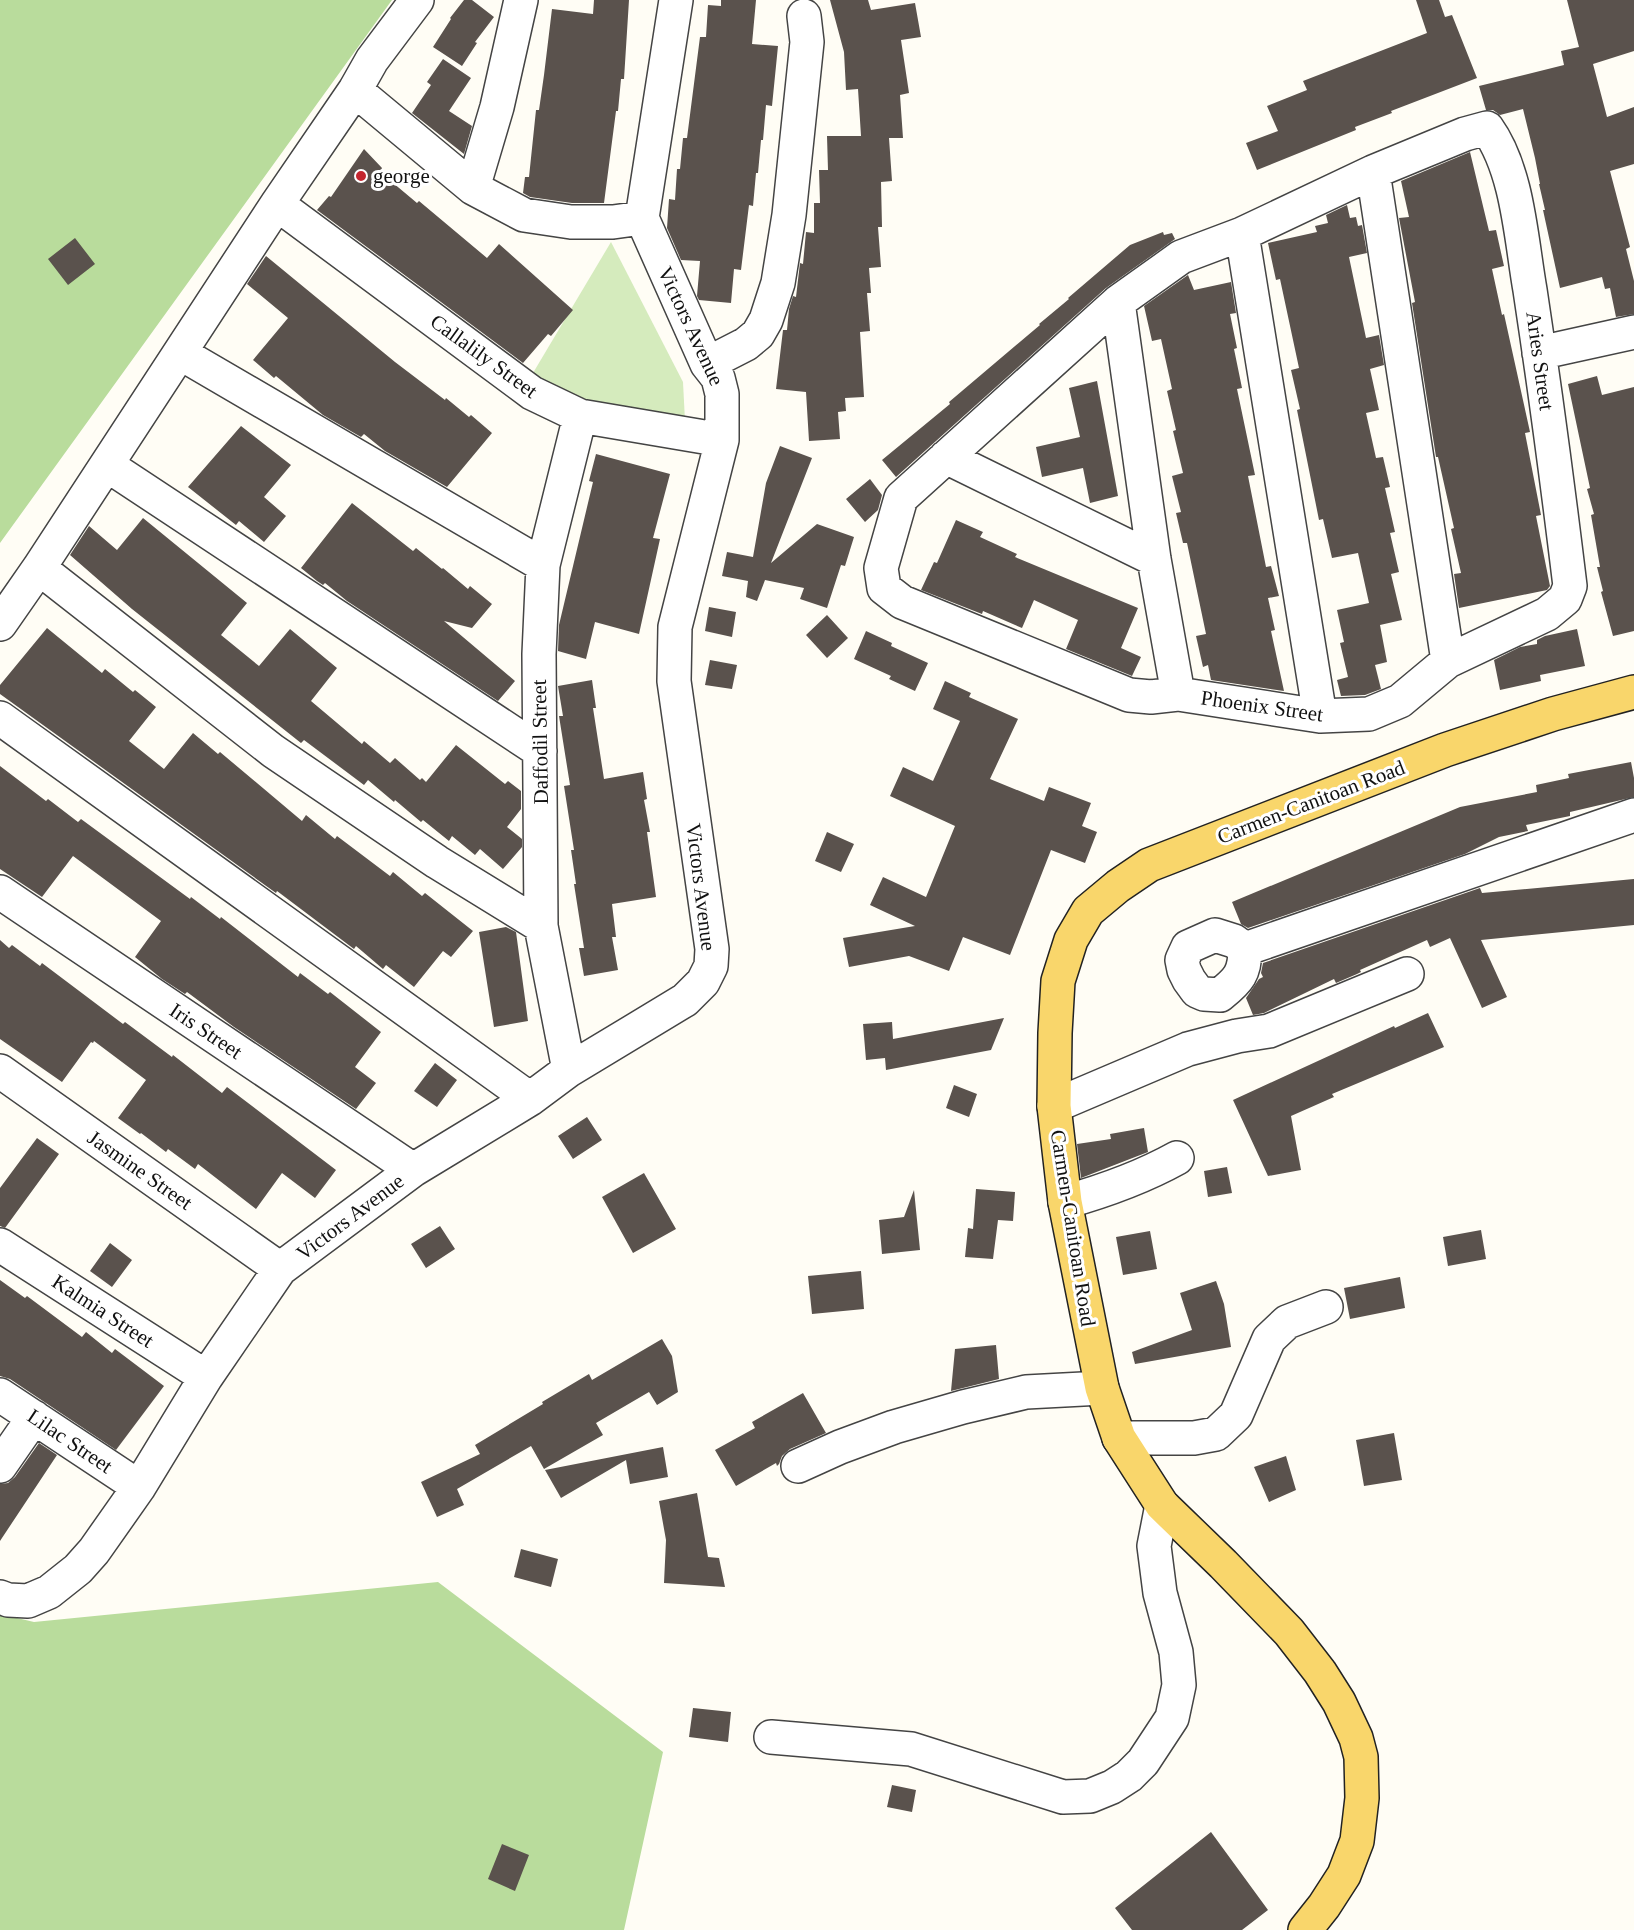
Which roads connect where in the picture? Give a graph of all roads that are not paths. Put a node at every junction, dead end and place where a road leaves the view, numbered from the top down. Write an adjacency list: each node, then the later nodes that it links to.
1 (417, 0): 5 (street)
2 (521, 0): 8 (street)
3 (676, 0): 10 (street)
4 (804, 16): 16 (street)
5 (355, 90): 8 (street); 9 (street)
6 (1487, 128): 7 (street, Phoenix Street); 14 (street, Aries Street)
7 (1373, 172): 11 (street, Phoenix Street); 26 (street)
8 (473, 188): 10 (street)
9 (277, 204): 15 (street); 17 (street, Callalily Street)
10 (642, 218): 16 (street, Victors Avenue)
11 (1242, 234): 12 (street, Phoenix Street); 29 (street)
12 (1118, 302): 19 (street, Phoenix Street); 21 (street)
13 (1634, 332): 14 (street)
14 (1539, 352): 24 (street, Aries Street)
15 (180, 353): 20 (street); 22 (street)
16 (707, 364): 18 (street, Victors Avenue)
17 (580, 416): 18 (street, Callalily Street); 22 (street, Daffodil Street)
18 (722, 440): 37 (street, Victors Avenue)
19 (946, 457): 21 (street); 28 (street, Phoenix Street)
20 (107, 465): 23 (street); 31 (street)
21 (1154, 560): 28 (street)
22 (543, 565): 31 (street, Daffodil Street)
23 (39, 568): 25 (street); 34 (street)
24 (1565, 599): 26 (street, Phoenix Street)
25 (0, 624)
26 (1448, 661): 29 (street, Phoenix Street)
27 (1634, 693): 40 (main road, Carmen-Canitoan Road)
28 (1178, 694): 29 (street, Phoenix Street)
29 (1320, 716)
30 (0, 718): 39 (street)
31 (540, 751): 34 (street, Daffodil Street)
32 (1634, 815): 35 (street)
33 (0, 891): 42 (street, Iris Street)
34 (541, 926): 37 (street, Daffodil Street)
35 (1245, 949)
36 (1407, 974): 40 (street)
37 (569, 1070): 39 (street, Victors Avenue)
38 (0, 1071): 45 (street, Jasmine Street)
39 (530, 1099): 42 (street, Victors Avenue)
40 (1054, 1106): 43 (main road, Carmen-Canitoan Road)
41 (1177, 1158): 43 (street)
42 (413, 1170): 45 (street, Victors Avenue)
43 (1065, 1202): 48 (main road, Carmen-Canitoan Road)
44 (0, 1245): 47 (street, Kalmia Street)
45 (280, 1269): 47 (street, Victors Avenue)
46 (1326, 1307): 51 (street)
47 (206, 1377): 54 (street, Victors Avenue)
48 (1102, 1388): 51 (main road, Carmen-Canitoan Road); 53 (street)
49 (0, 1395): 50 (street, Lilac Street)
50 (34, 1417): 52 (street); 54 (street, Lilac Street)
51 (1119, 1438): 55 (main road, Carmen-Canitoan Road)
52 (0, 1466)
53 (798, 1466)
54 (139, 1487): 56 (street, Victors Avenue)
55 (1162, 1505): 57 (street); 58 (main road, Carmen-Canitoan Road)
56 (0, 1597)
57 (771, 1737)
58 (1305, 1930)

